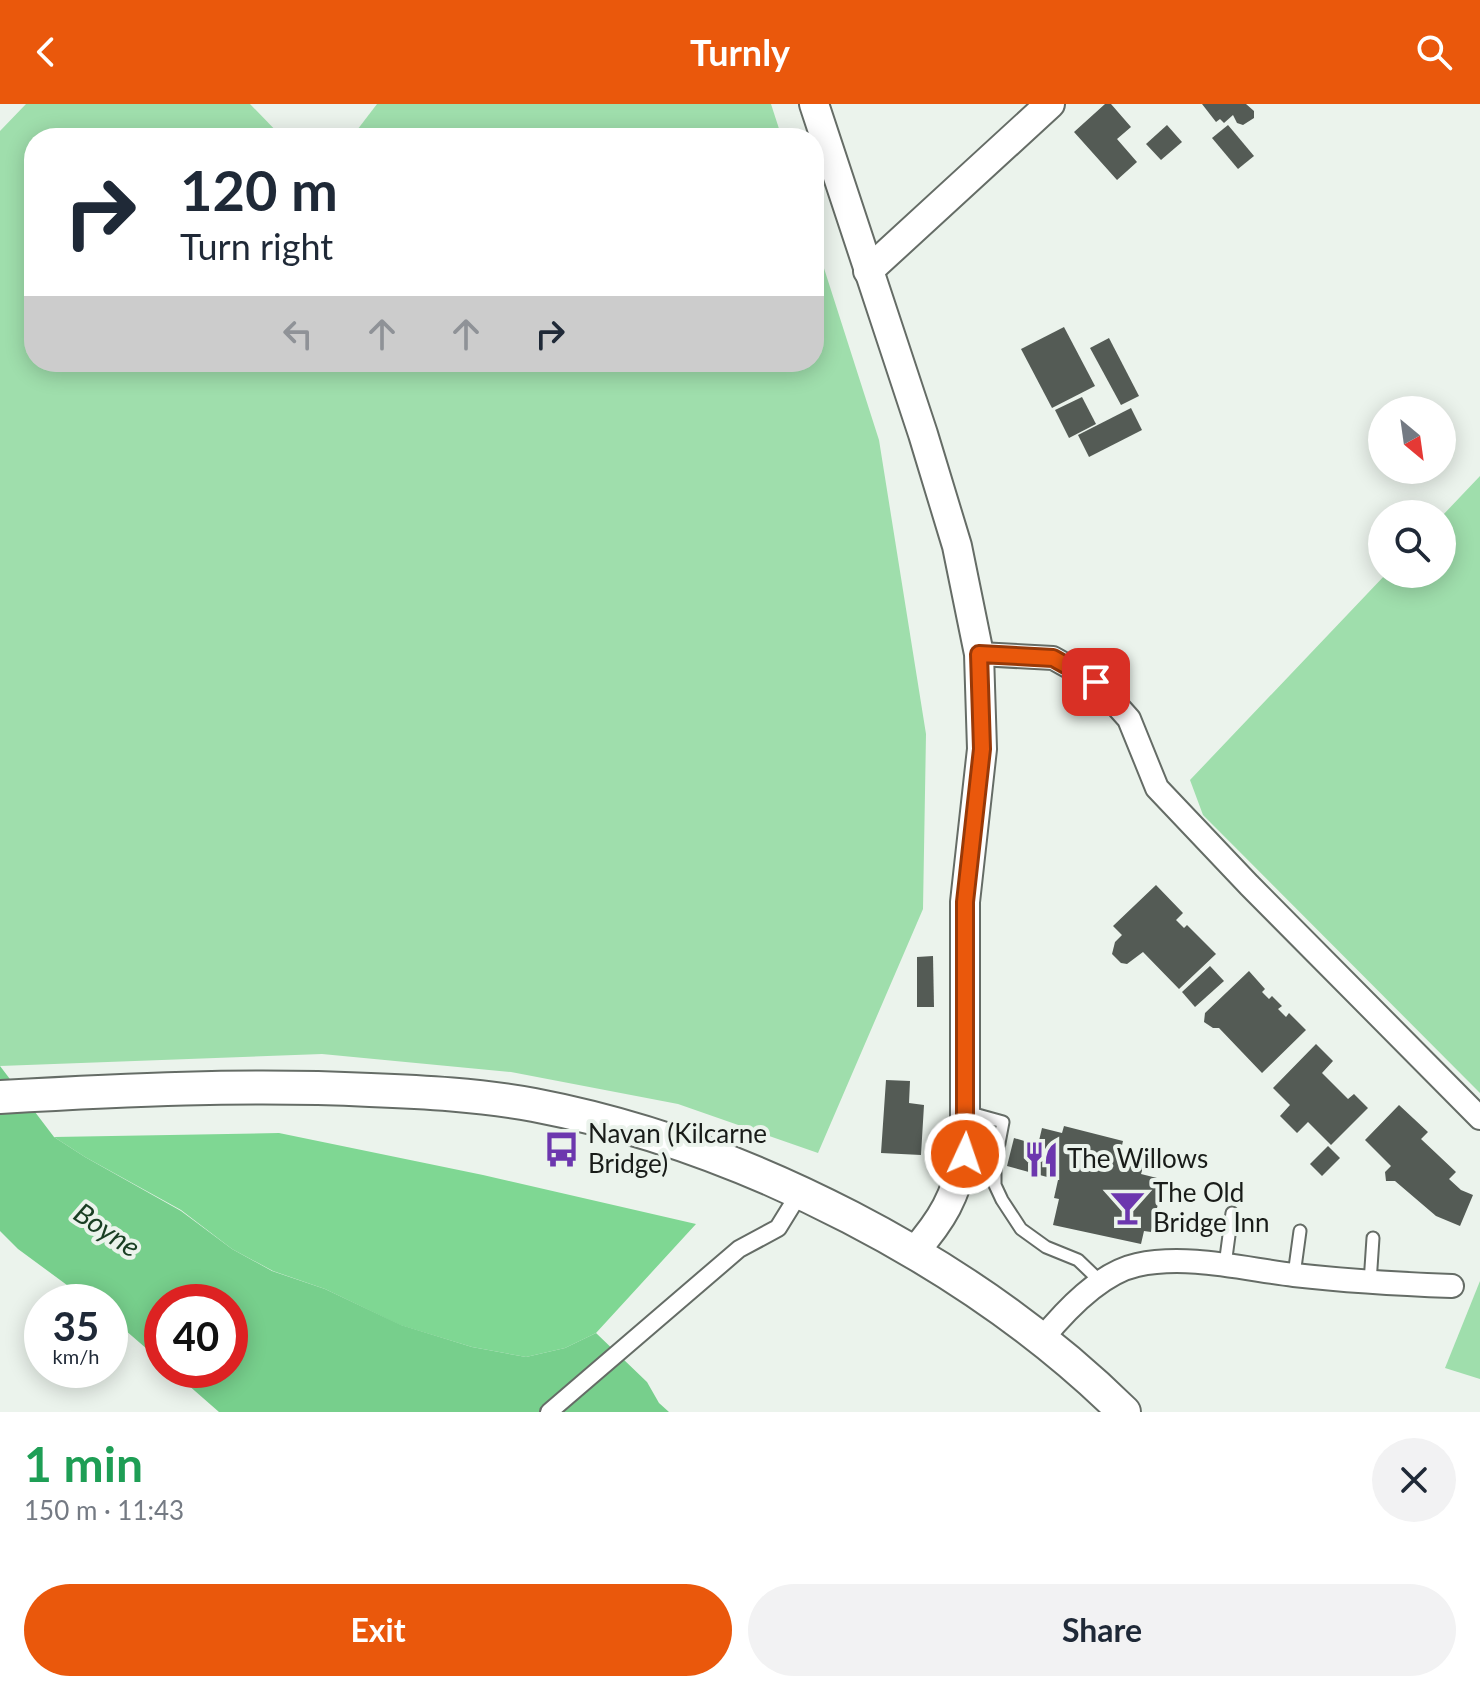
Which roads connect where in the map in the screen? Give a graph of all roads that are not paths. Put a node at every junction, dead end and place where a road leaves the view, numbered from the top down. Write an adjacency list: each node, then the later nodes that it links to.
1 (814, 104): 3 (street)
2 (1050, 104): 5 (street)
3 (822, 128)
4 (824, 135): 5 (street)
5 (868, 271): 6 (street)
6 (979, 654): 8 (street); 9 (street)
7 (0, 1097): 10 (main road)
8 (967, 1112): 14 (street); 17 (lane)
9 (1480, 1118)
10 (799, 1194): 14 (main road); 21 (street)
11 (1232, 1213): 15 (lane)
12 (1300, 1231): 16 (lane)
13 (1373, 1238): 18 (lane)
14 (914, 1252): 20 (main road)
15 (1225, 1265): 16 (street); 17 (street)
16 (1294, 1275): 18 (street)
17 (1101, 1282): 20 (street)
18 (1370, 1283): 19 (street)
19 (1452, 1286)
20 (1042, 1339): 22 (main road)
21 (549, 1412)
22 (1124, 1412)

